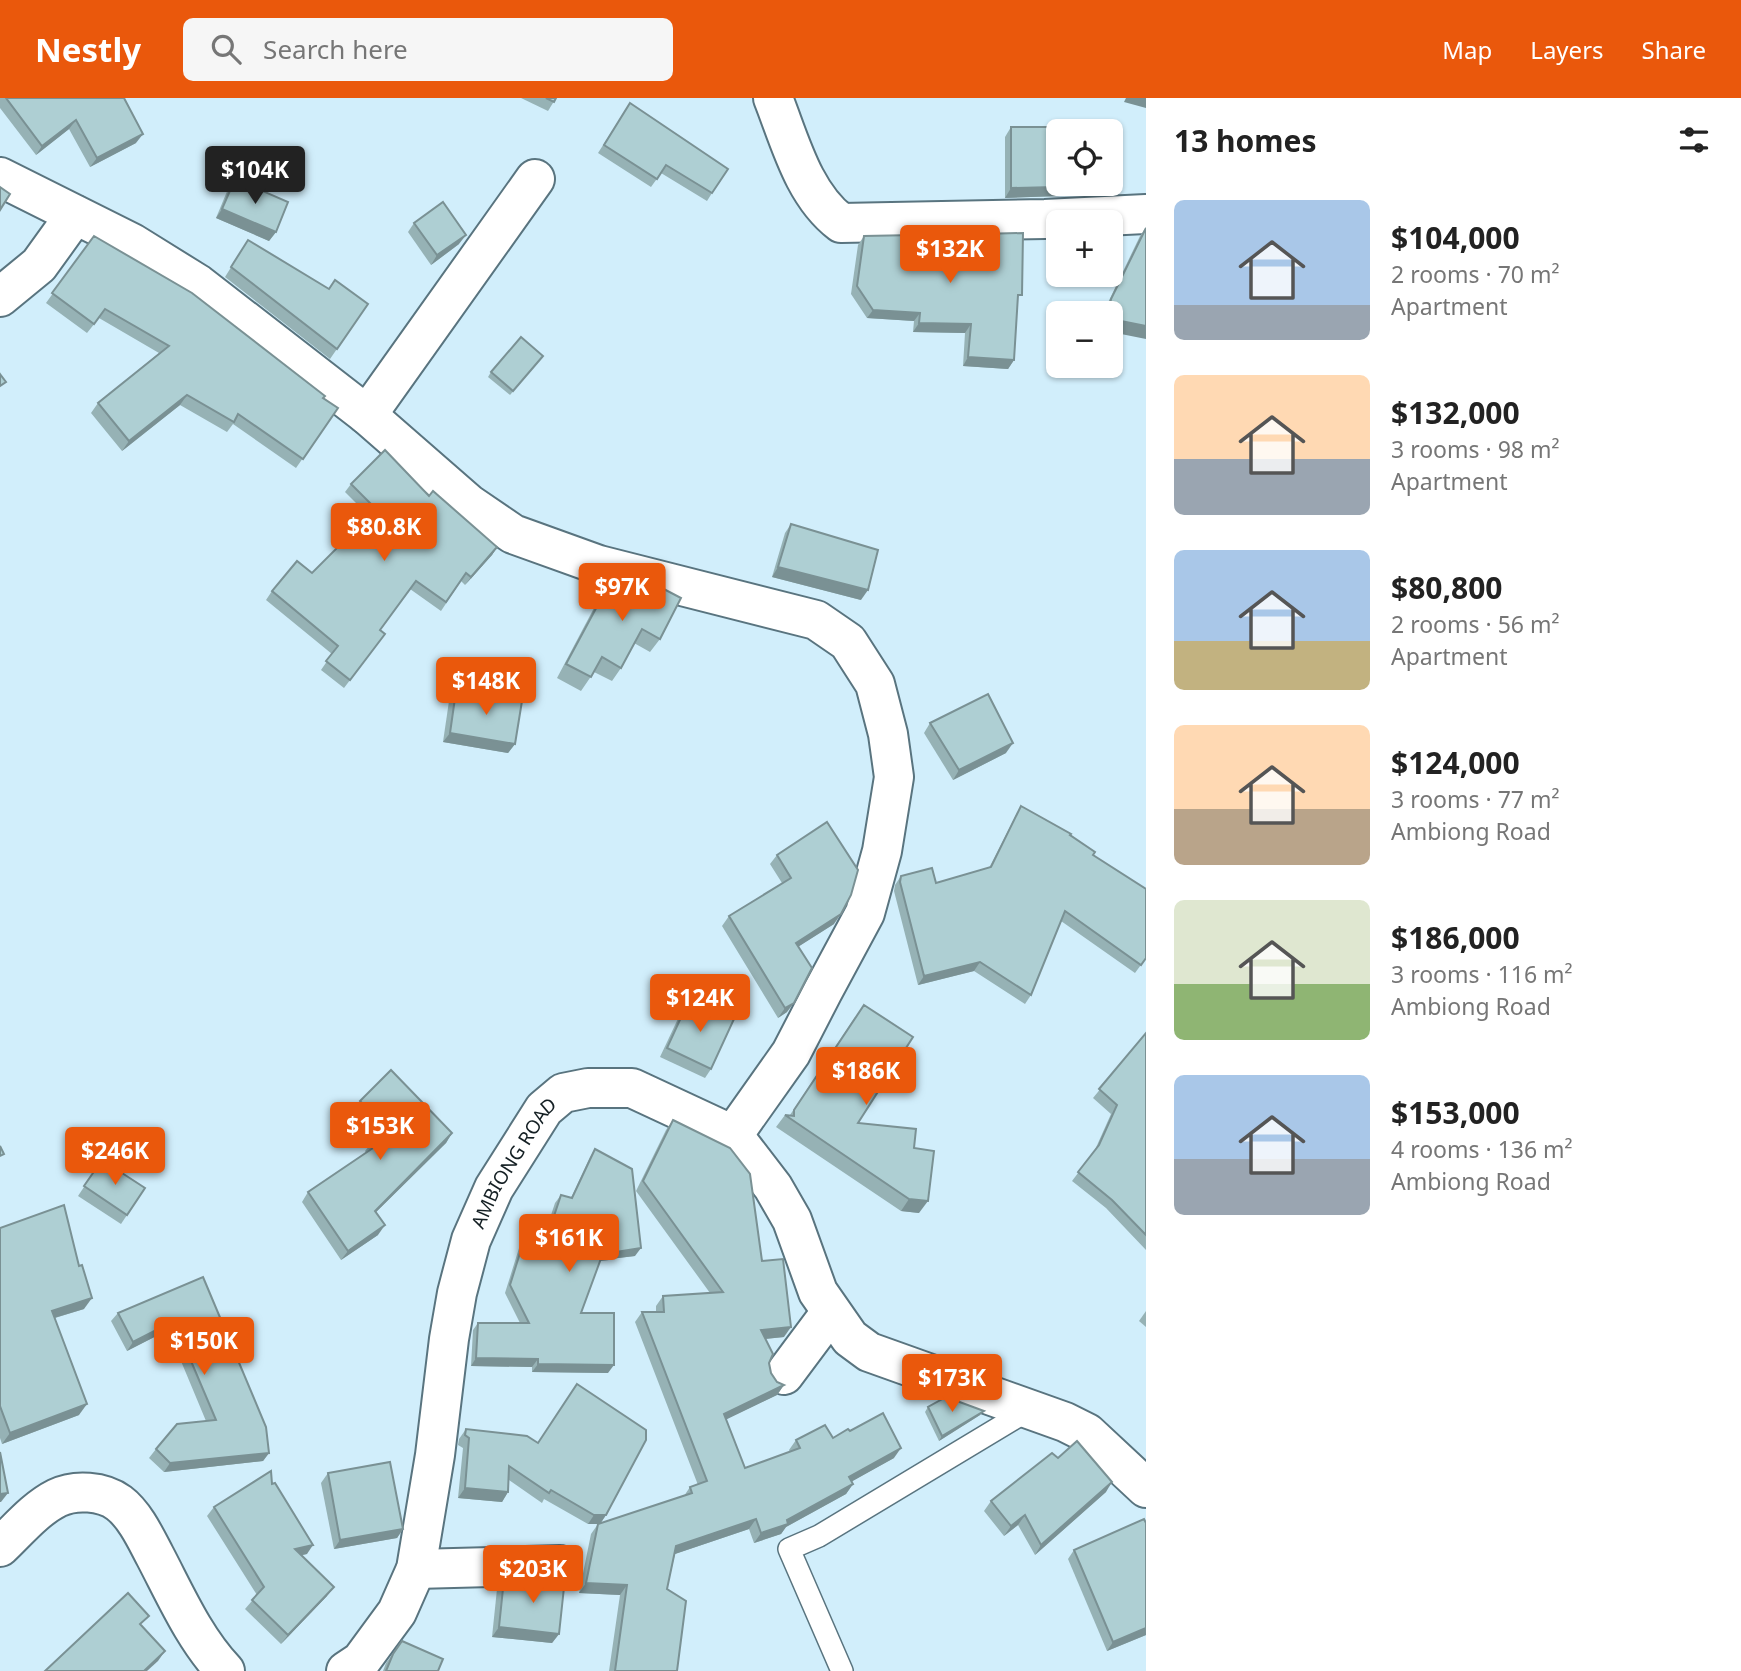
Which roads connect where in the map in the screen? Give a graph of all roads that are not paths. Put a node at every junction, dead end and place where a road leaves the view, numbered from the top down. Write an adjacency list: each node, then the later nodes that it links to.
1 (773, 98): 4 (street)
2 (0, 177): 5 (street)
3 (535, 179): 7 (street)
4 (1146, 214)
5 (75, 215): 6 (street); 7 (street)
6 (0, 297)
7 (367, 415): 8 (street)
8 (733, 1135): 9 (street, AMBIONG ROAD); 15 (street, AMBIONG ROAD)
9 (831, 1312): 10 (street); 11 (street, AMBIONG ROAD)
10 (784, 1375)
11 (1030, 1409): 12 (street, AMBIONG ROAD); 18 (lane)
12 (1146, 1488)
13 (0, 1547): 17 (street)
14 (560, 1566): 15 (street)
15 (416, 1569): 16 (street, AMBIONG ROAD)
16 (354, 1666)
17 (225, 1671)
18 (842, 1671)

